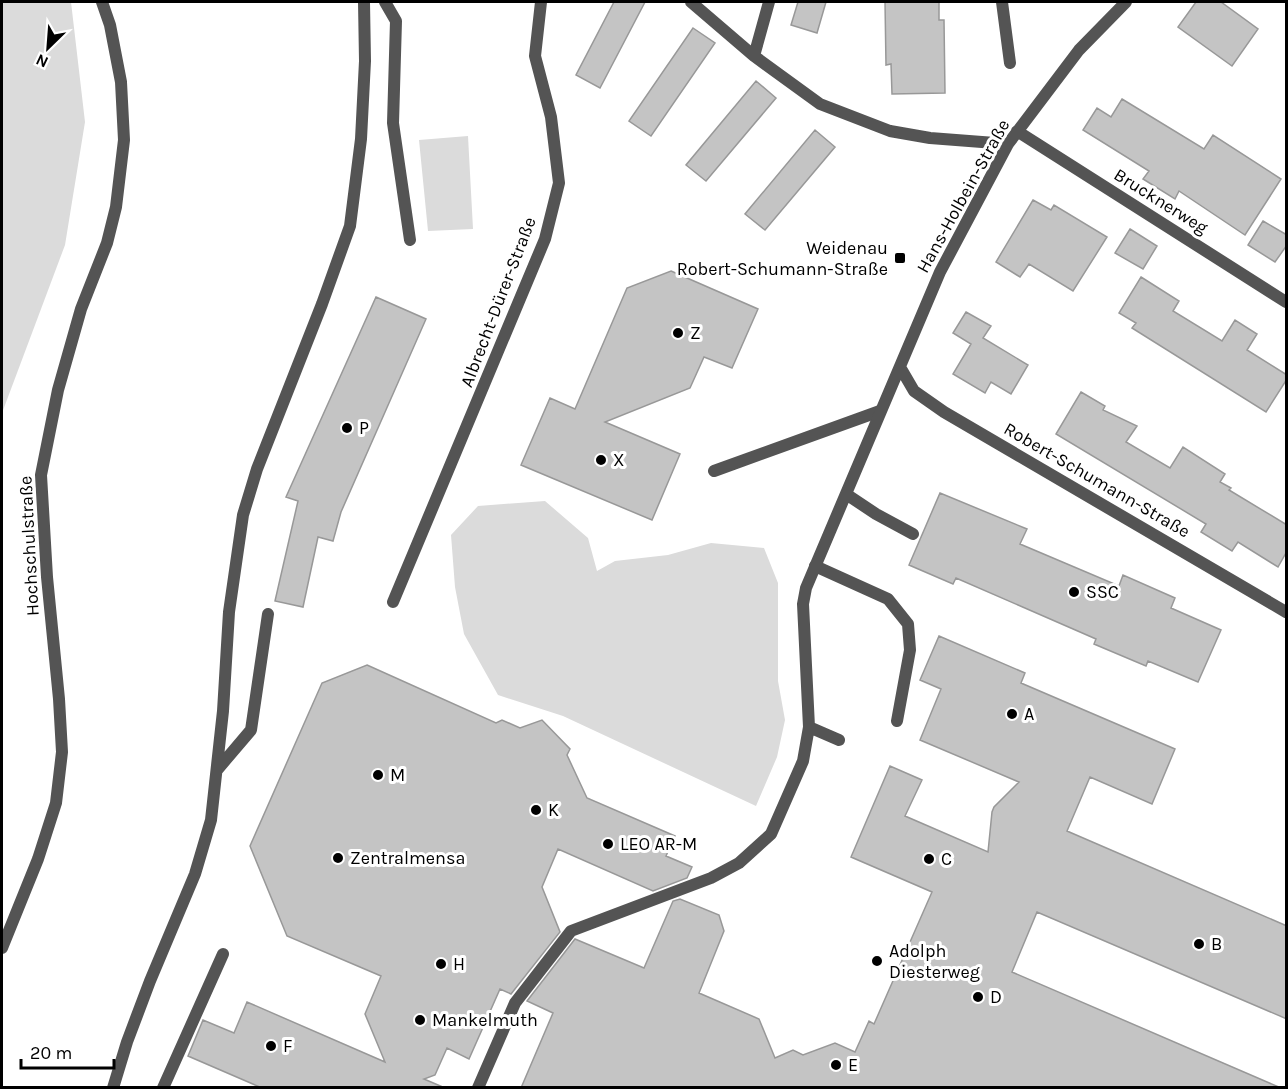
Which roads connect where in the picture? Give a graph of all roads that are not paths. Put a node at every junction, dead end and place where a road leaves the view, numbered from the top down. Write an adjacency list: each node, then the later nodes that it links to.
1 (102, 2): 28 (street, Hochschulstraße)
2 (364, 2): 27 (street)
3 (385, 2): 13 (street)
4 (541, 2): 21 (street, Albrecht-Dürer-Straße)
5 (691, 2): 9 (street)
6 (769, 2): 9 (street)
7 (1002, 2): 10 (street)
8 (1126, 2): 11 (street, Hans-Holbein-Straße)
9 (754, 56): 12 (street)
10 (1010, 63)
11 (1017, 131): 12 (street, Hans-Holbein-Straße); 14 (street, Brucknerweg)
12 (1008, 144): 15 (street, Hans-Holbein-Straße)
13 (410, 240)
14 (1287, 302)
15 (900, 367): 16 (street, Hans-Holbein-Straße); 22 (street, Robert-Schumann-Straße)
16 (880, 411): 17 (street); 18 (street, Hans-Holbein-Straße)
17 (714, 471)
18 (846, 494): 19 (street); 20 (street, Hans-Holbein-Straße)
19 (913, 534)
20 (815, 566): 24 (street); 25 (street, Hans-Holbein-Straße)
21 (393, 602)
22 (1287, 612)
23 (268, 614): 27 (street)
24 (897, 721)
25 (809, 727): 26 (street); 32 (street, Hans-Holbein-Straße)
26 (839, 740)
27 (216, 771): 30 (street)
28 (2, 948)
29 (223, 954): 31 (street)
30 (113, 1088)
31 (163, 1088)
32 (478, 1088)

